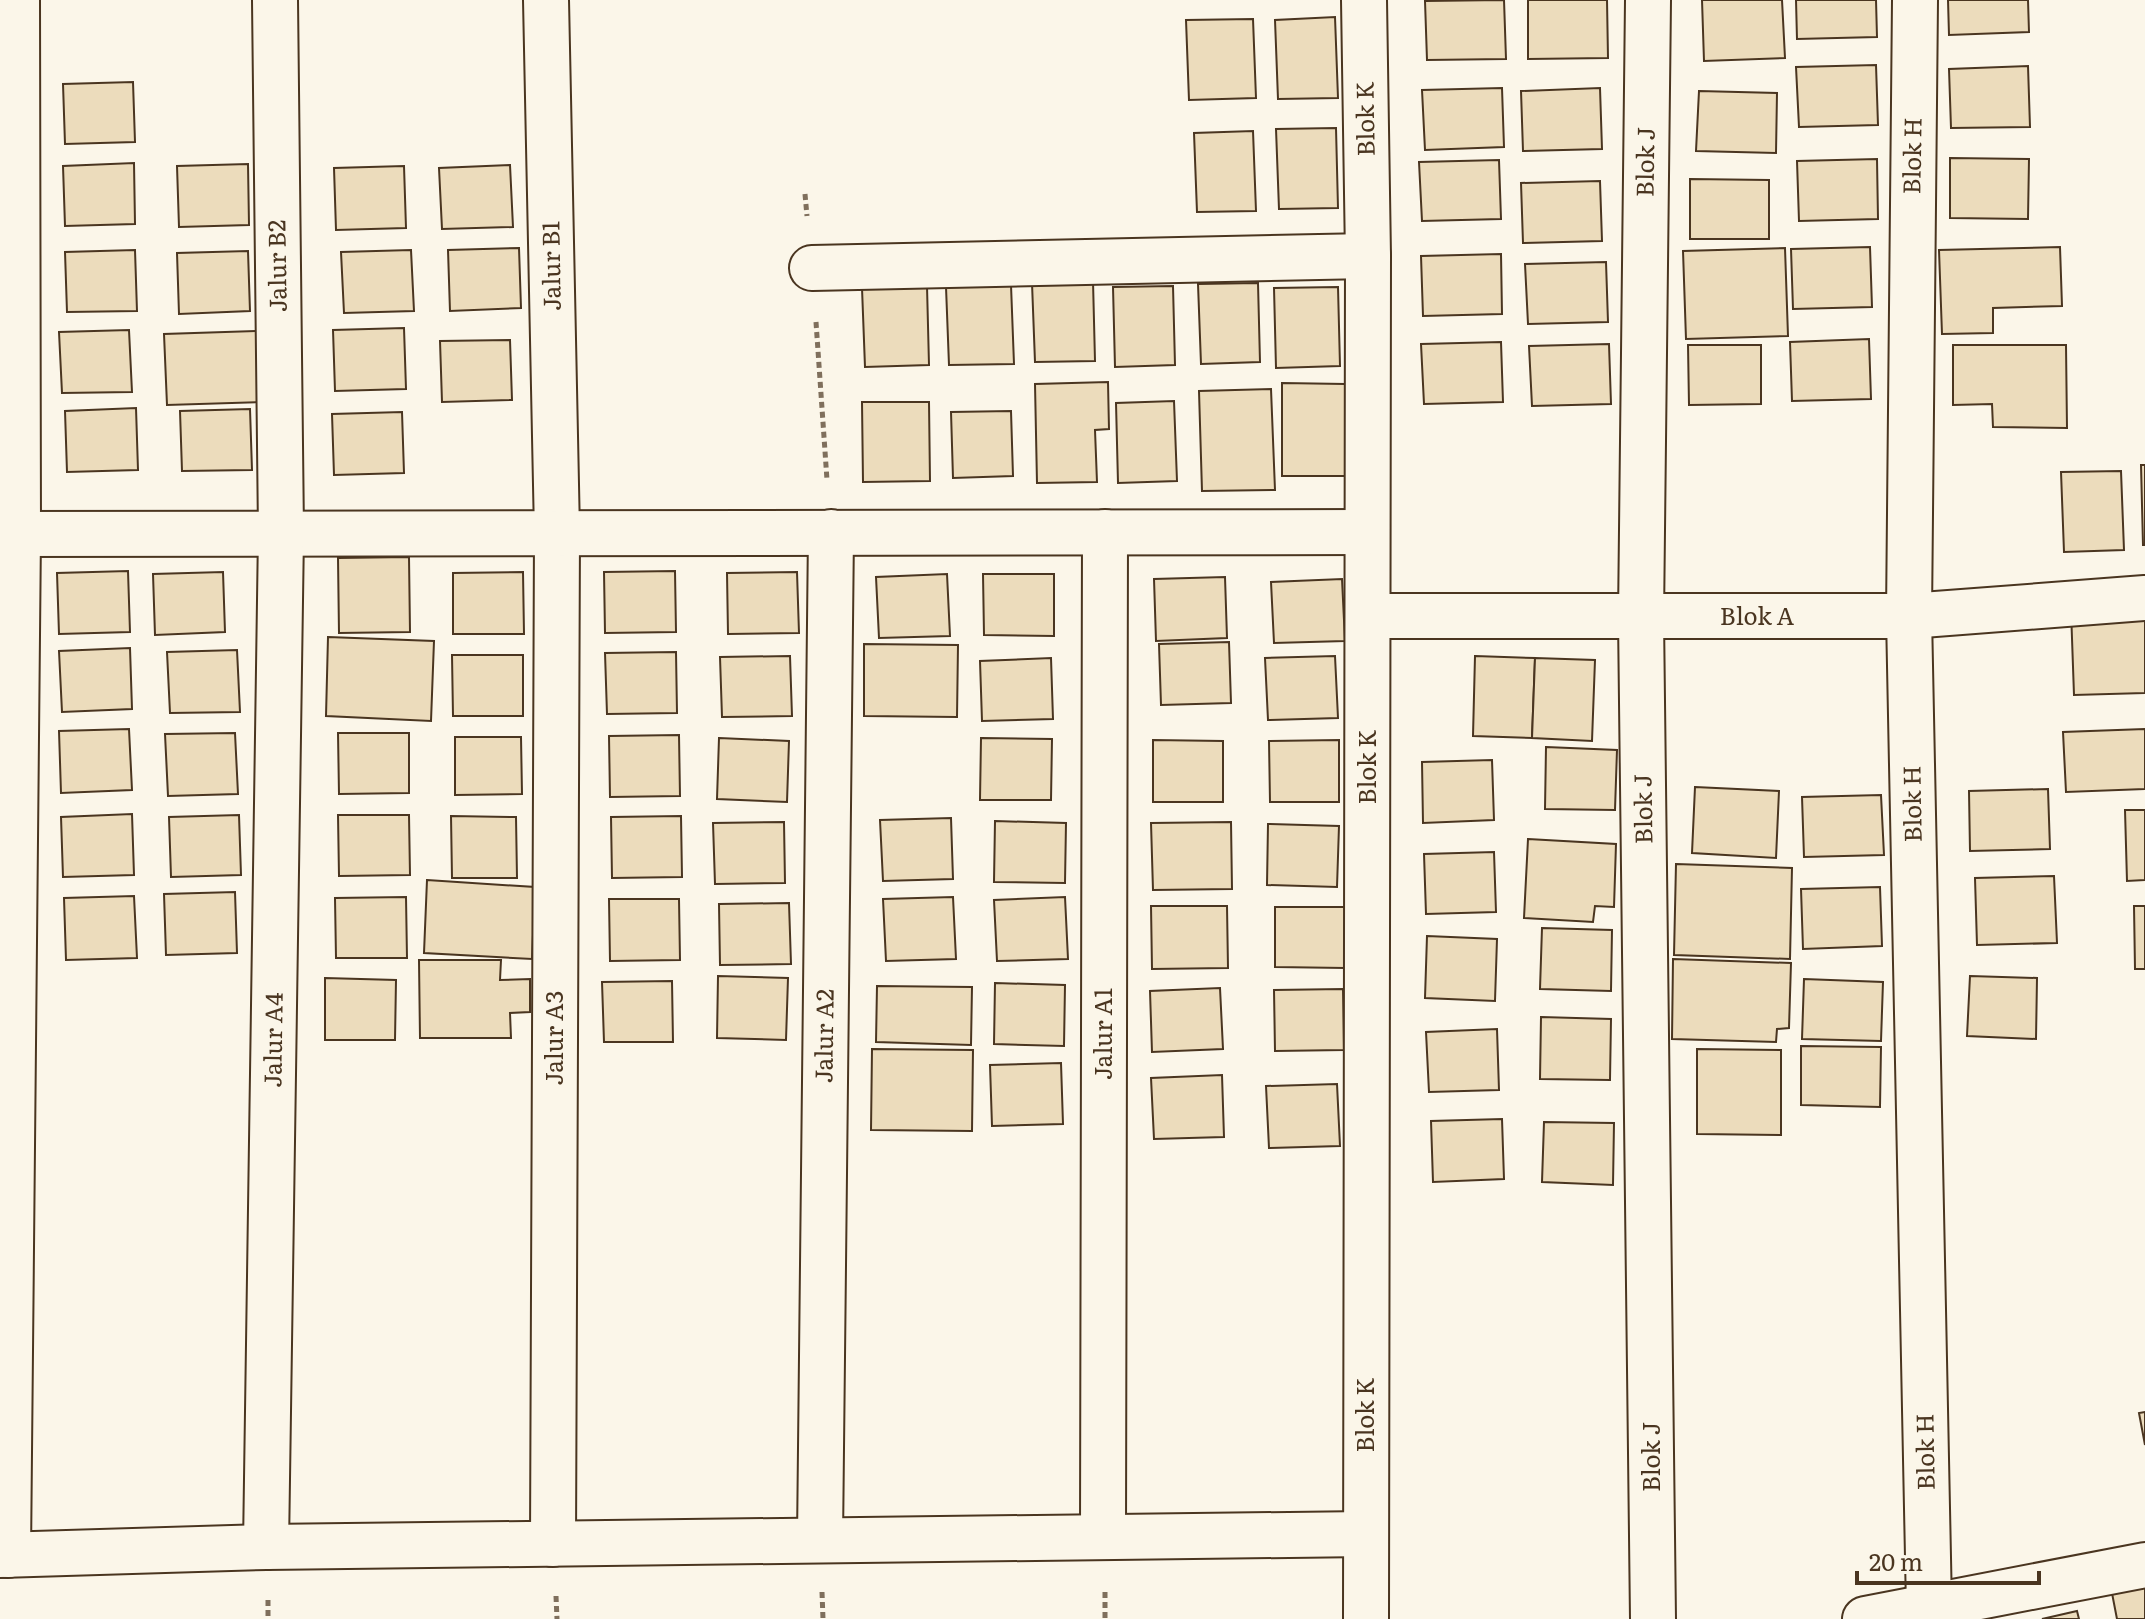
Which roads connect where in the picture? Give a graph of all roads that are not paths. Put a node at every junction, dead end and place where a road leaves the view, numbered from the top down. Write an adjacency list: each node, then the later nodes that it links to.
1 (17, 0): 14 (street)
2 (275, 0): 12 (street, Jalur B2)
3 (546, 0): 13 (street, Jalur B1)
4 (1364, 0): 7 (street, Blok K)
5 (1648, 0): 18 (street, Blok J)
6 (1915, 0): 17 (street, Blok H)
7 (1368, 256): 8 (street); 11 (street, Blok K)
8 (812, 268)
9 (831, 532): 10 (street); 13 (street); 21 (street, Jalur A2)
10 (1105, 532): 11 (street); 20 (street, Jalur A1)
11 (1367, 532): 16 (street, Blok K)
12 (281, 533): 13 (street); 14 (street); 23 (street, Jalur A4)
13 (557, 533): 22 (street, Jalur A3)
14 (9, 534): 24 (street)
15 (2145, 598): 17 (street, Blok A)
16 (1368, 616): 18 (street, Blok A); 19 (street, Blok K)
17 (1909, 616): 18 (street, Blok A); 26 (street, Blok H)
18 (1641, 618): 28 (street, Blok J)
19 (1366, 1534): 20 (street); 27 (street, Blok K)
20 (1103, 1537): 21 (street)
21 (820, 1540): 22 (street)
22 (553, 1544): 23 (street)
23 (266, 1547): 24 (street)
24 (4, 1555)
25 (2145, 1565): 26 (street)
26 (1929, 1607): 29 (street)
27 (1366, 1619)
28 (1653, 1619)
29 (1865, 1619)

